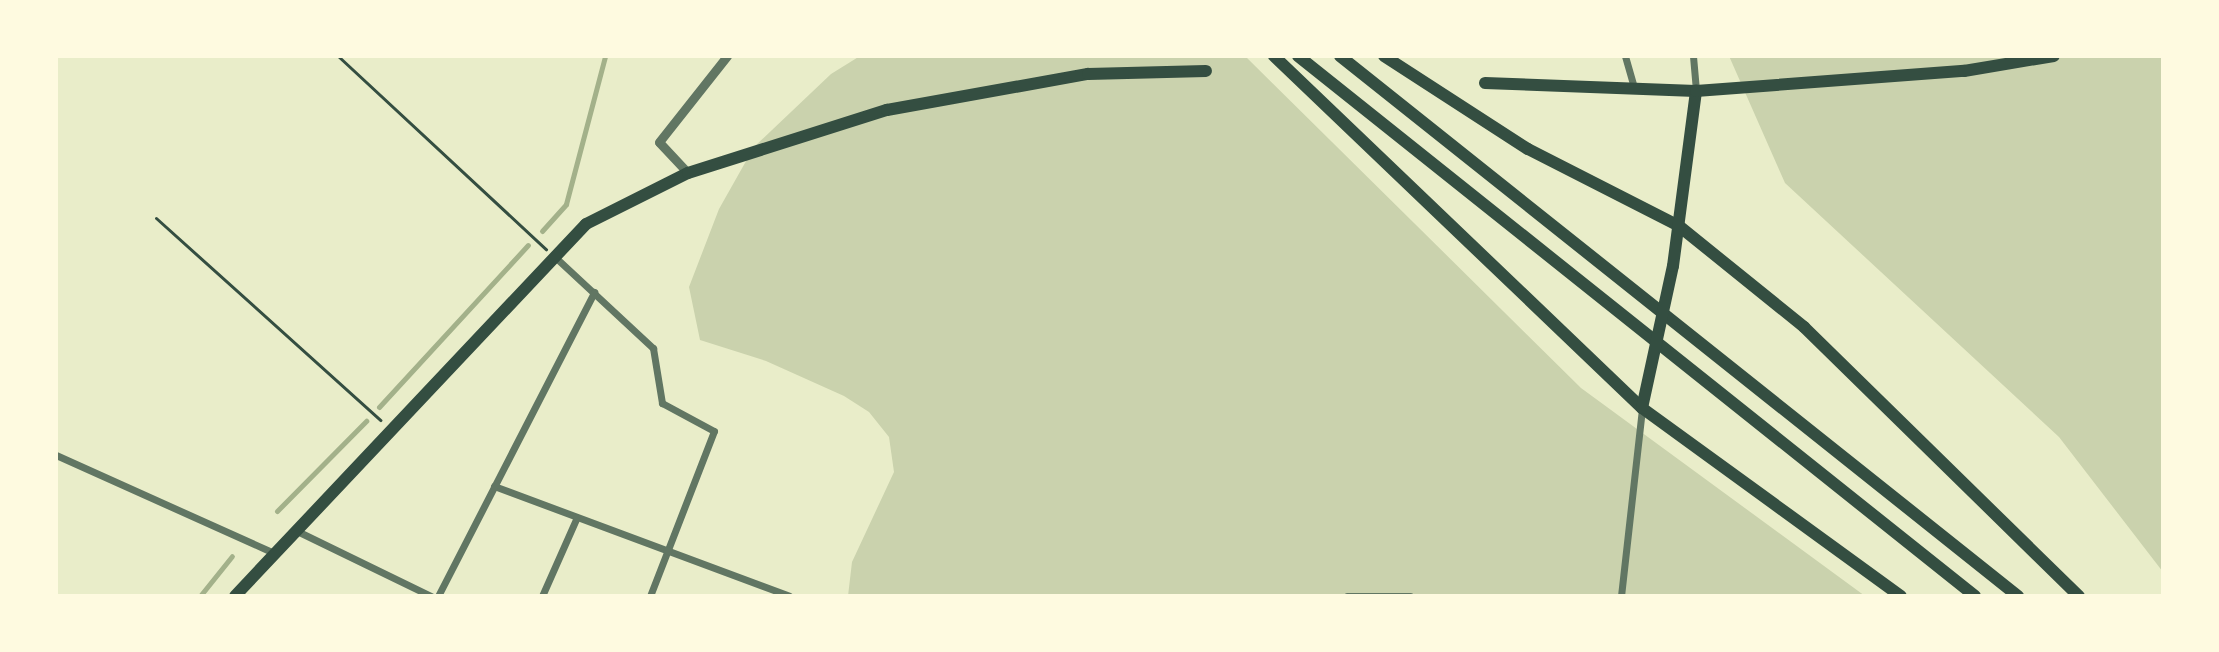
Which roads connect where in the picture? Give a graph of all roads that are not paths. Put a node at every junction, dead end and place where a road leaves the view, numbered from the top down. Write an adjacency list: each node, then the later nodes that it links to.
1 (727, 56): 13 (street)
2 (1274, 56): 17 (main road)
3 (1298, 56): 34 (main road)
4 (1340, 56): 35 (main road)
5 (1384, 56): 14 (main road)
6 (1625, 56): 11 (street)
7 (1693, 56): 12 (street)
8 (2054, 56): 12 (main road)
9 (1206, 71): 13 (main road)
10 (1485, 83): 11 (main road)
11 (1634, 88): 12 (main road)
12 (1696, 91): 14 (main road)
13 (688, 173): 15 (main road)
14 (1679, 226): 17 (main road); 36 (main road)
15 (552, 254): 16 (street); 21 (main road)
16 (594, 292): 19 (street); 22 (street)
17 (1642, 408): 32 (street); 33 (main road)
18 (56, 455): 23 (street)
19 (494, 486): 20 (street); 26 (street)
20 (577, 517): 22 (street); 27 (street)
21 (297, 531): 23 (main road); 25 (street)
22 (668, 552): 28 (street); 29 (street)
23 (274, 553): 24 (main road)
24 (235, 596)
25 (431, 596)
26 (438, 596)
27 (542, 596)
28 (650, 596)
29 (789, 596)
30 (1347, 596): 31 (street)
31 (1410, 596)
32 (1621, 596)
33 (1901, 596)
34 (1975, 596)
35 (2018, 596)
36 (2079, 596)

